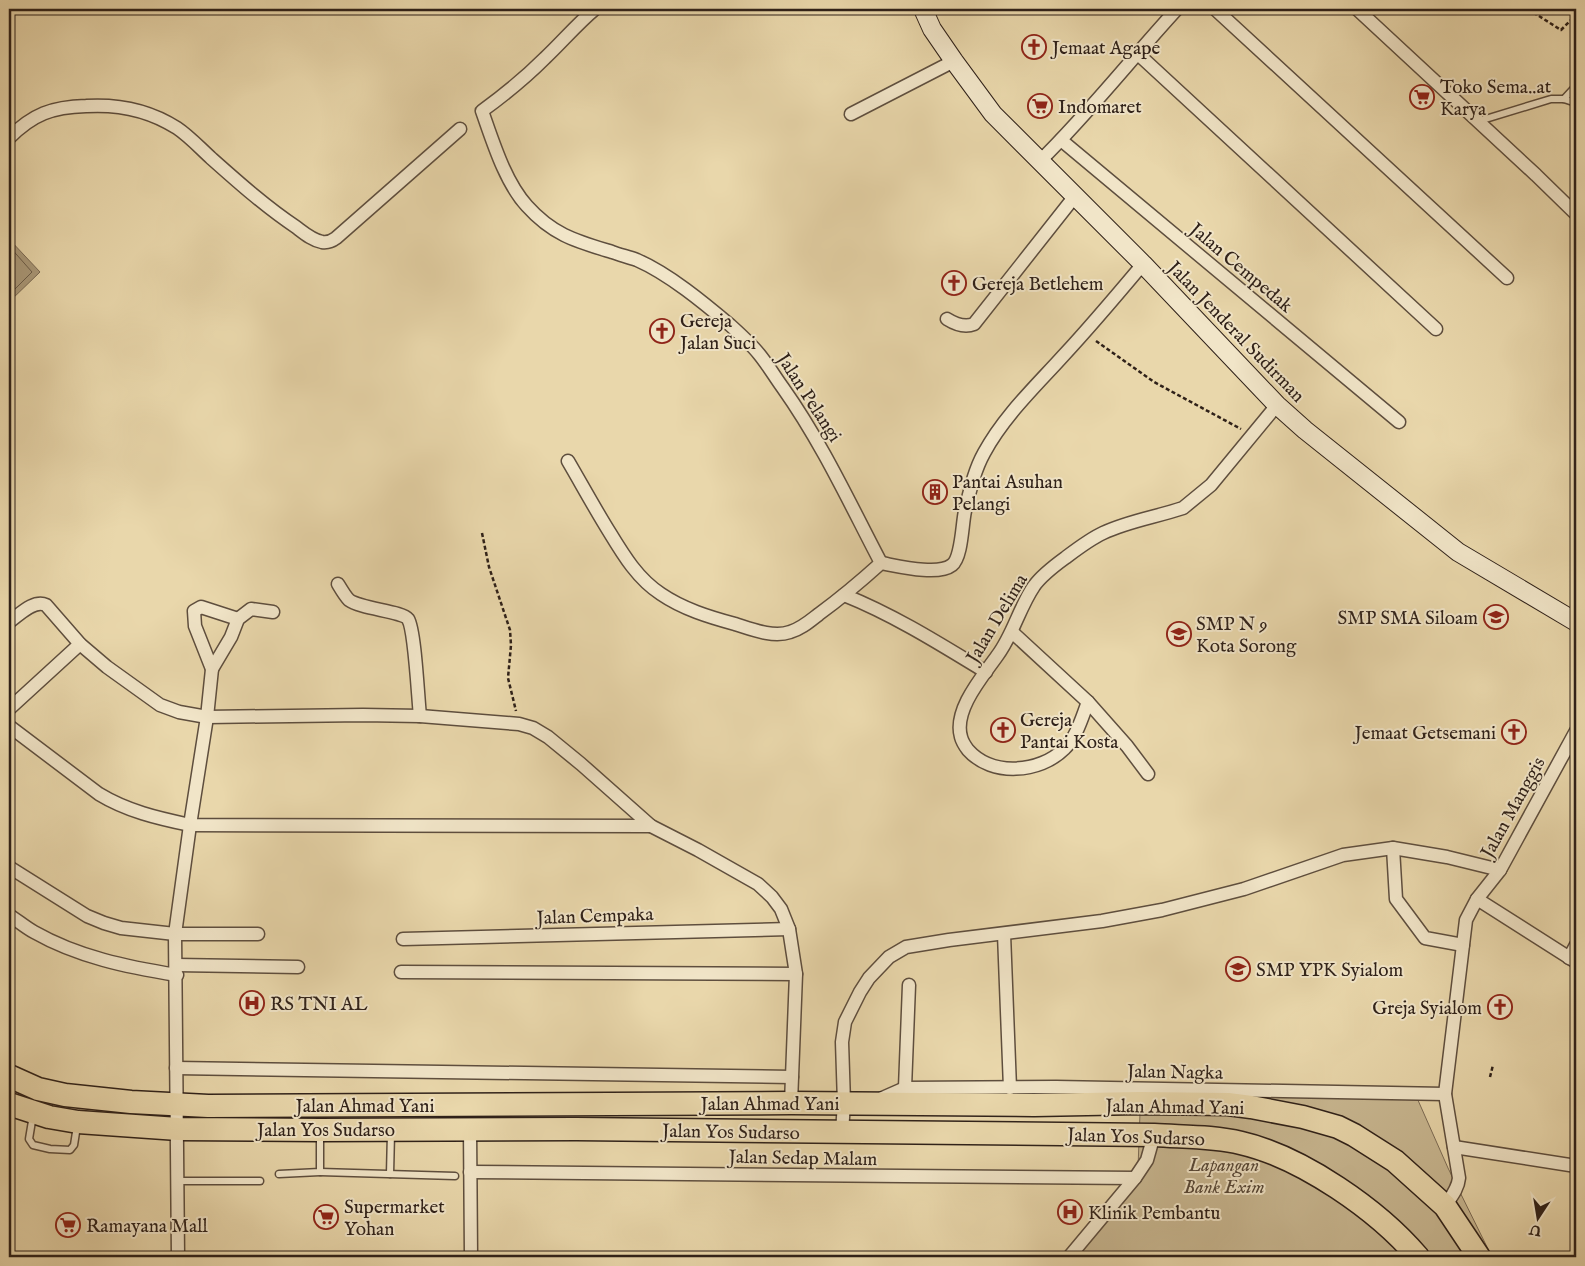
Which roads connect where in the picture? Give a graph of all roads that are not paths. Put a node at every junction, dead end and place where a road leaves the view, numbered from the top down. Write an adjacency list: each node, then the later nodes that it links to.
1 (595, 9): 26 (street, Jalan Pelangi)
2 (923, 9): 7 (main road, Jalan Jenderal Sudirman)
3 (1177, 9): 6 (street)
4 (1215, 9): 20 (street)
5 (1357, 9): 12 (street)
6 (1137, 52): 15 (street); 22 (street)
7 (954, 61): 11 (street); 16 (main road, Jalan Jenderal Sudirman)
8 (1576, 86): 9 (lane)
9 (1564, 99): 10 (lane); 12 (lane)
10 (1576, 103)
11 (851, 114)
12 (1479, 121): 18 (street)
13 (460, 129): 14 (street)
14 (9, 138)
15 (1061, 140): 16 (street); 24 (street, Jalan Cempedak)
16 (1040, 161): 17 (main road, Jalan Jenderal Sudirman)
17 (1075, 196): 19 (main road, Jalan Jenderal Sudirman); 21 (street)
18 (1576, 214)
19 (1143, 264): 23 (main road, Jalan Jenderal Sudirman); 26 (street)
20 (1507, 278)
21 (947, 319)
22 (1436, 328)
23 (1277, 405): 32 (main road, Jalan Jenderal Sudirman); 33 (street, Jalan Delima)
24 (1399, 422)
25 (568, 461): 28 (street)
26 (881, 563): 28 (street)
27 (338, 584): 39 (street)
28 (844, 596): 36 (street)
29 (273, 612): 30 (street)
30 (238, 618): 35 (street); 35 (street)
31 (9, 622): 34 (street)
32 (1576, 622)
33 (1012, 632): 36 (street, Jalan Delima); 37 (street)
34 (80, 644): 38 (street); 40 (street)
35 (212, 669): 40 (street)
36 (986, 672): 37 (street, Jalan Delima)
37 (1088, 702): 43 (street)
38 (9, 709)
39 (420, 716): 40 (street); 45 (street)
40 (207, 718): 44 (street)
41 (9, 726): 44 (street)
42 (1576, 731): 48 (street, Jalan Manggis)
43 (1148, 774)
44 (190, 825): 45 (street); 52 (street)
45 (650, 826): 51 (street)
46 (1393, 848): 48 (street); 54 (street); 56 (street)
47 (9, 867): 52 (street)
48 (1500, 870): 49 (street, Jalan Manggis)
49 (1477, 898): 56 (street, Jalan Manggis); 58 (street)
50 (9, 914): 60 (street)
51 (789, 929): 55 (street, Jalan Cempaka); 62 (street)
52 (175, 934): 53 (street); 60 (street)
53 (258, 934)
54 (1004, 934): 68 (street); 71 (street)
55 (403, 939)
56 (1463, 945): 69 (street, Jalan Manggis)
57 (1576, 945): 58 (street)
58 (1573, 960)
59 (298, 967): 60 (street)
60 (176, 970): 64 (street)
61 (401, 972): 62 (street)
62 (796, 974): 66 (street)
63 (909, 985): 67 (street)
64 (176, 1068): 66 (street); 73 (street)
65 (9, 1076): 73 (highway, Jalan Ahmad Yani)
66 (792, 1077): 70 (street)
67 (905, 1088): 68 (street, Jalan Nagka); 74 (street)
68 (1010, 1088): 69 (street, Jalan Nagka)
69 (1445, 1094): 83 (street, Jalan Manggis)
70 (791, 1103): 71 (highway, Jalan Ahmad Yani); 73 (highway, Jalan Ahmad Yani)
71 (844, 1103): 74 (highway, Jalan Ahmad Yani); 81 (street)
72 (9, 1104): 75 (highway, Jalan Yos Sudarso)
73 (176, 1104): 78 (street)
74 (870, 1104): 93 (highway, Jalan Ahmad Yani)
75 (33, 1112): 76 (highway, Jalan Yos Sudarso); 76 (lane)
76 (78, 1122): 78 (highway, Jalan Yos Sudarso)
77 (470, 1128): 79 (highway, Jalan Yos Sudarso); 81 (highway, Jalan Yos Sudarso); 86 (street)
78 (178, 1129): 80 (highway, Jalan Yos Sudarso); 91 (street)
79 (390, 1129): 80 (highway, Jalan Yos Sudarso); 88 (lane)
80 (320, 1130): 85 (lane)
81 (842, 1132): 82 (highway, Jalan Yos Sudarso)
82 (1154, 1135): 90 (street); 97 (highway, Jalan Yos Sudarso)
83 (1454, 1147): 84 (street); 93 (street, Jalan Manggis)
84 (1576, 1166)
85 (320, 1172): 87 (lane); 88 (lane)
86 (470, 1172): 90 (street, Jalan Sedap Malam); 95 (street)
87 (279, 1174)
88 (390, 1174): 89 (lane)
89 (456, 1176)
90 (1135, 1178): 96 (street)
91 (178, 1181): 92 (lane); 94 (street)
92 (260, 1181)
93 (1445, 1206): 98 (highway, Jalan Ahmad Yani)
94 (178, 1257)
95 (471, 1257)
96 (1069, 1257)
97 (1418, 1257)
98 (1479, 1257)

